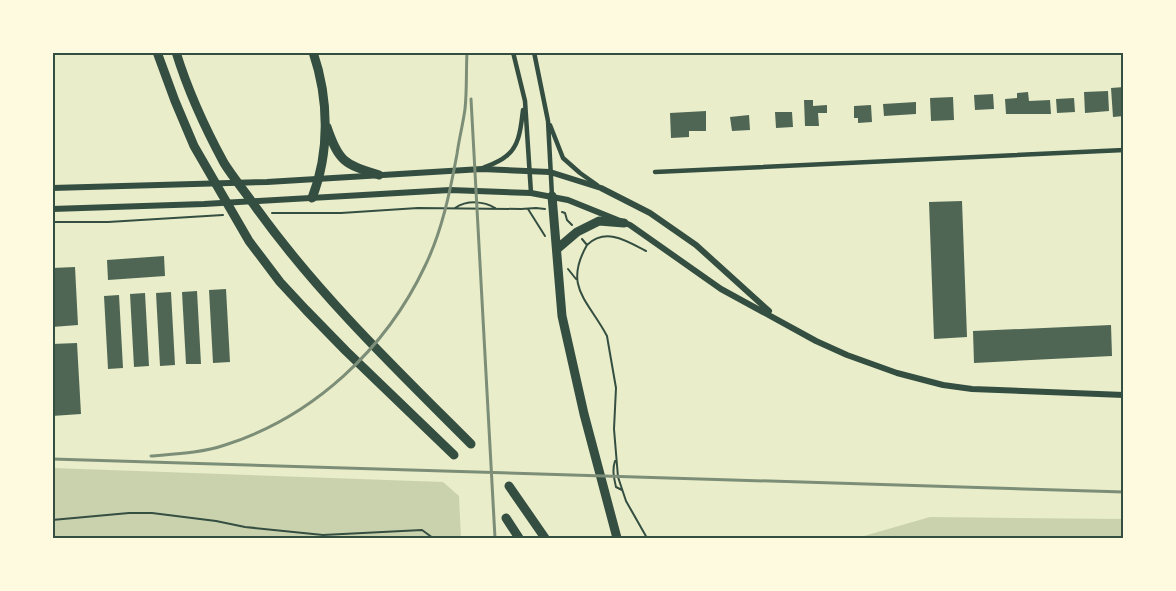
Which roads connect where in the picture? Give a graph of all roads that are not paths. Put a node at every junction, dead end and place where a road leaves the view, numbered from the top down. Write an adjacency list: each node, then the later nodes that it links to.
1 (157, 52): 27 (highway)
2 (176, 52): 26 (highway)
3 (313, 52): 8 (highway)
4 (513, 52): 6 (street)
5 (534, 52): 7 (street)
6 (525, 101): 10 (street); 11 (street)
7 (548, 121): 12 (street); 17 (street)
8 (326, 125): 14 (highway); 15 (highway)
9 (1124, 150): 13 (street)
10 (482, 169): 11 (main road); 14 (main road)
11 (529, 170): 12 (main road); 18 (street)
12 (550, 172): 17 (main road); 19 (street)
13 (655, 172)
14 (379, 175): 15 (main road)
15 (320, 179): 16 (main road); 20 (highway)
16 (52, 188)
17 (601, 188): 24 (main road)
18 (531, 193): 19 (main road); 20 (main road)
19 (552, 196): 22 (main road); 23 (highway)
20 (312, 198): 21 (main road)
21 (52, 209)
22 (624, 223): 23 (highway); 24 (main road)
23 (557, 249): 32 (highway)
24 (776, 317): 25 (main road)
25 (1124, 396)
26 (471, 444)
27 (454, 455)
28 (509, 486): 31 (highway)
29 (506, 518): 30 (highway)
30 (519, 538)
31 (545, 538)
32 (617, 538)

